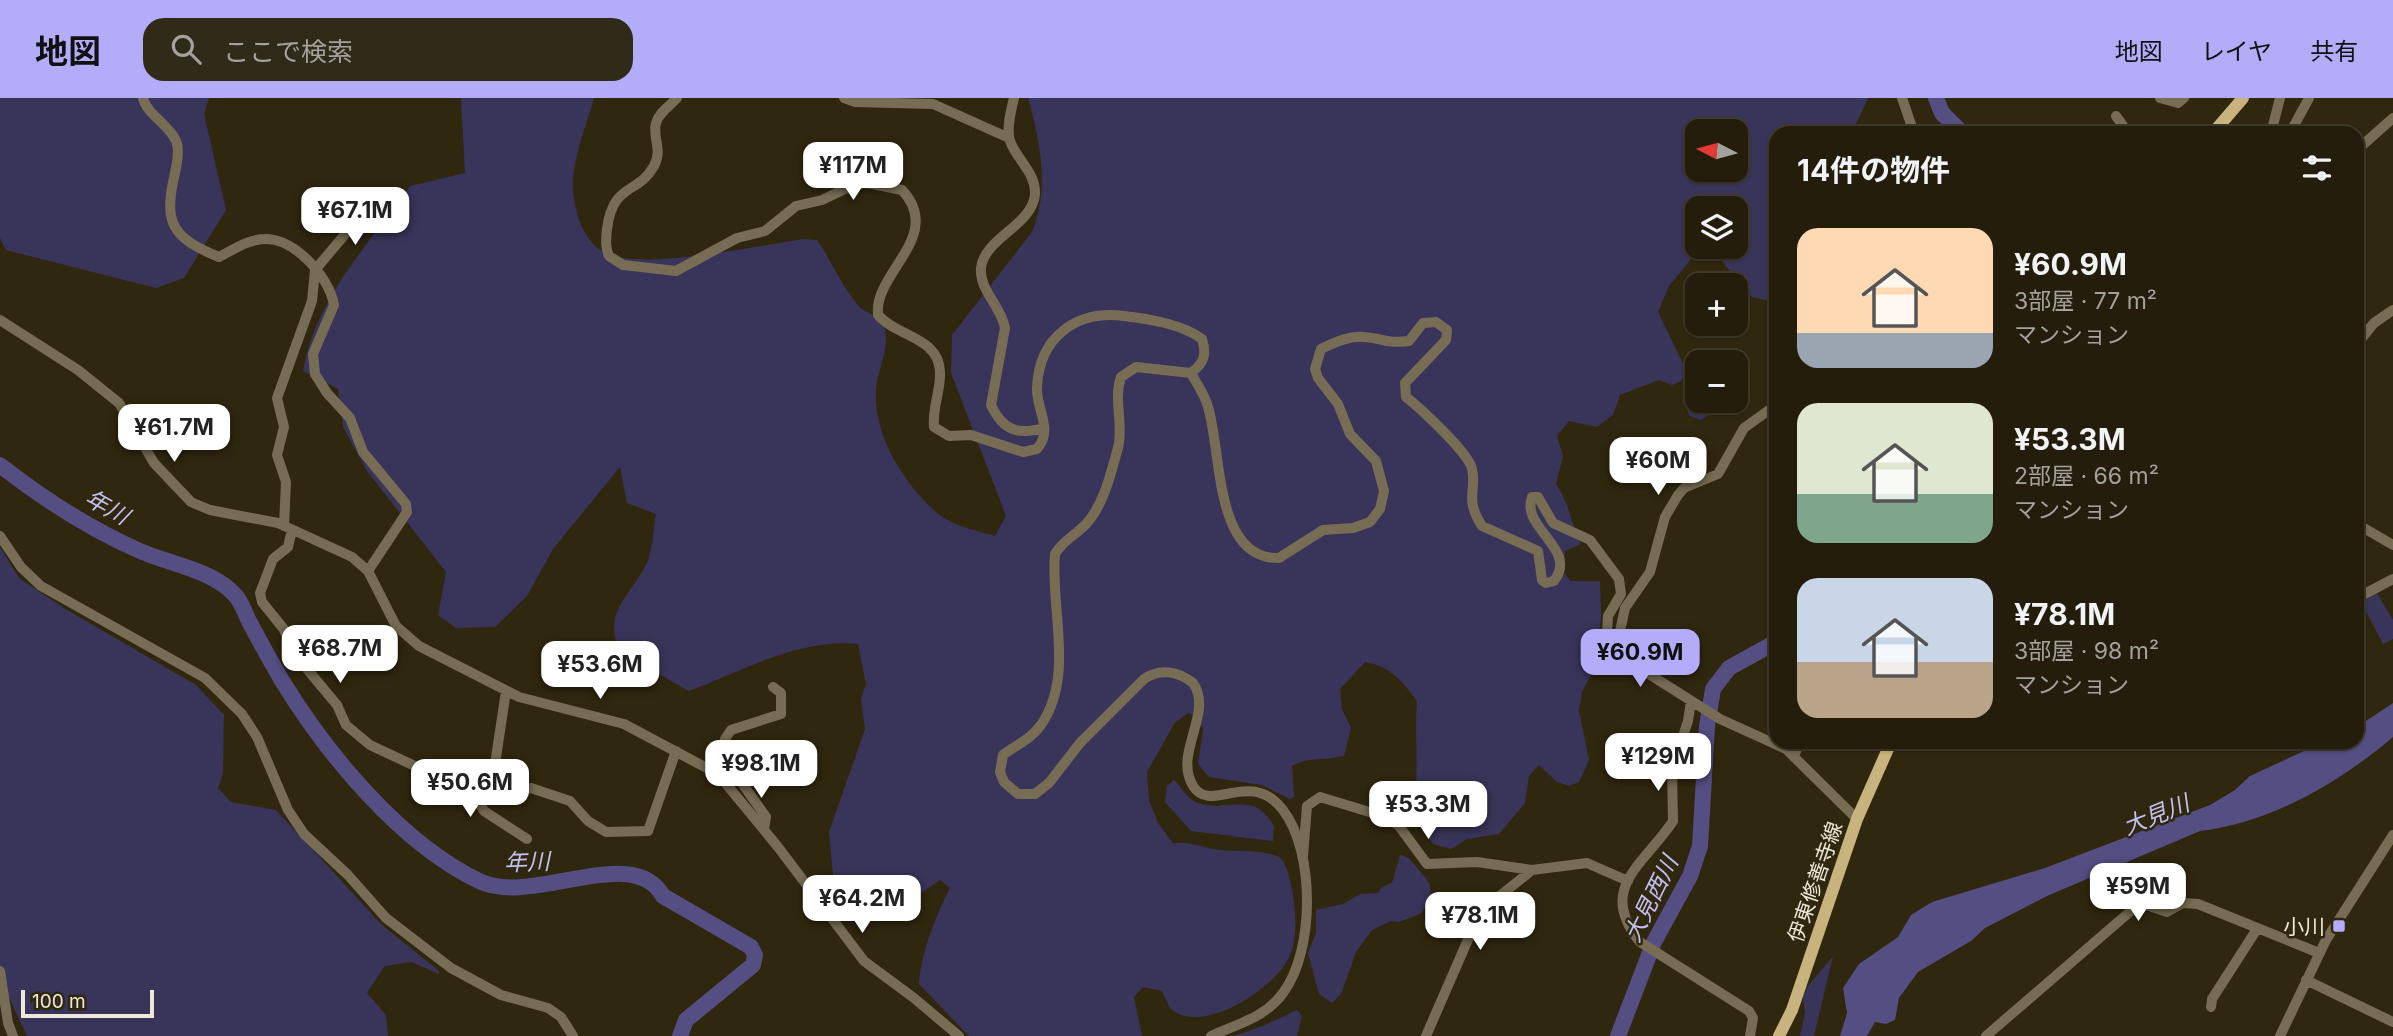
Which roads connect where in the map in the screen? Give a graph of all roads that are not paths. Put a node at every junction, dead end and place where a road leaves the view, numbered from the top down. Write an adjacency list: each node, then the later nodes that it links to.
1 (143, 98): 21 (street)
2 (677, 98): 27 (street)
3 (844, 98): 18 (street)
4 (1014, 98): 18 (street)
5 (1902, 98): 13 (street)
6 (2160, 98): 7 (street)
7 (2184, 98)
8 (2243, 98): 15 (main road)
9 (2280, 98): 16 (street)
10 (2309, 98): 17 (street)
11 (2116, 116): 14 (street)
12 (2393, 118): 19 (street)
13 (1912, 126)
14 (2123, 126)
15 (2219, 126)
16 (2273, 126)
17 (2294, 126)
18 (1009, 138): 27 (street)
19 (2364, 144)
20 (360, 212): 21 (street)
21 (316, 268): 28 (street); 32 (street)
22 (2393, 310): 24 (street)
23 (0, 320): 28 (street)
24 (2364, 335)
25 (1191, 373): 27 (street); 35 (street); 50 (street)
26 (1769, 410): 35 (street)
27 (1044, 428)
28 (288, 528): 32 (street); 45 (street)
29 (2364, 528): 31 (street)
30 (0, 536): 60 (street)
31 (2393, 545)
32 (368, 571): 37 (street)
33 (2393, 579): 34 (street)
34 (2364, 594)
35 (1617, 645): 38 (street)
36 (773, 687): 47 (street)
37 (506, 691): 43 (street); 45 (street)
38 (1694, 703): 39 (street); 52 (street)
39 (1769, 741)
40 (1786, 749): 44 (street)
41 (1797, 749): 44 (street)
42 (1888, 749): 46 (main road, 伊東修善寺線)
43 (676, 751): 45 (street); 47 (street)
44 (1794, 756): 46 (street)
45 (486, 794): 49 (street)
46 (1857, 819): 65 (main road, 伊東修善寺線)
47 (764, 829): 61 (street)
48 (2393, 835): 54 (street)
49 (527, 838)
50 (1303, 856): 51 (street); 62 (street)
51 (1532, 870): 52 (street); 63 (street)
52 (1628, 881): 64 (street)
53 (2257, 929): 54 (street); 57 (street); 66 (street)
54 (2319, 953): 56 (street)
55 (0, 971): 59 (street)
56 (2306, 981): 58 (street); 67 (street)
57 (2211, 1007)
58 (2393, 1022)
59 (13, 1036)
60 (573, 1036)
61 (959, 1036)
62 (1211, 1036)
63 (1426, 1036)
64 (1749, 1036)
65 (1779, 1036)
66 (1986, 1036)
67 (2280, 1036)

